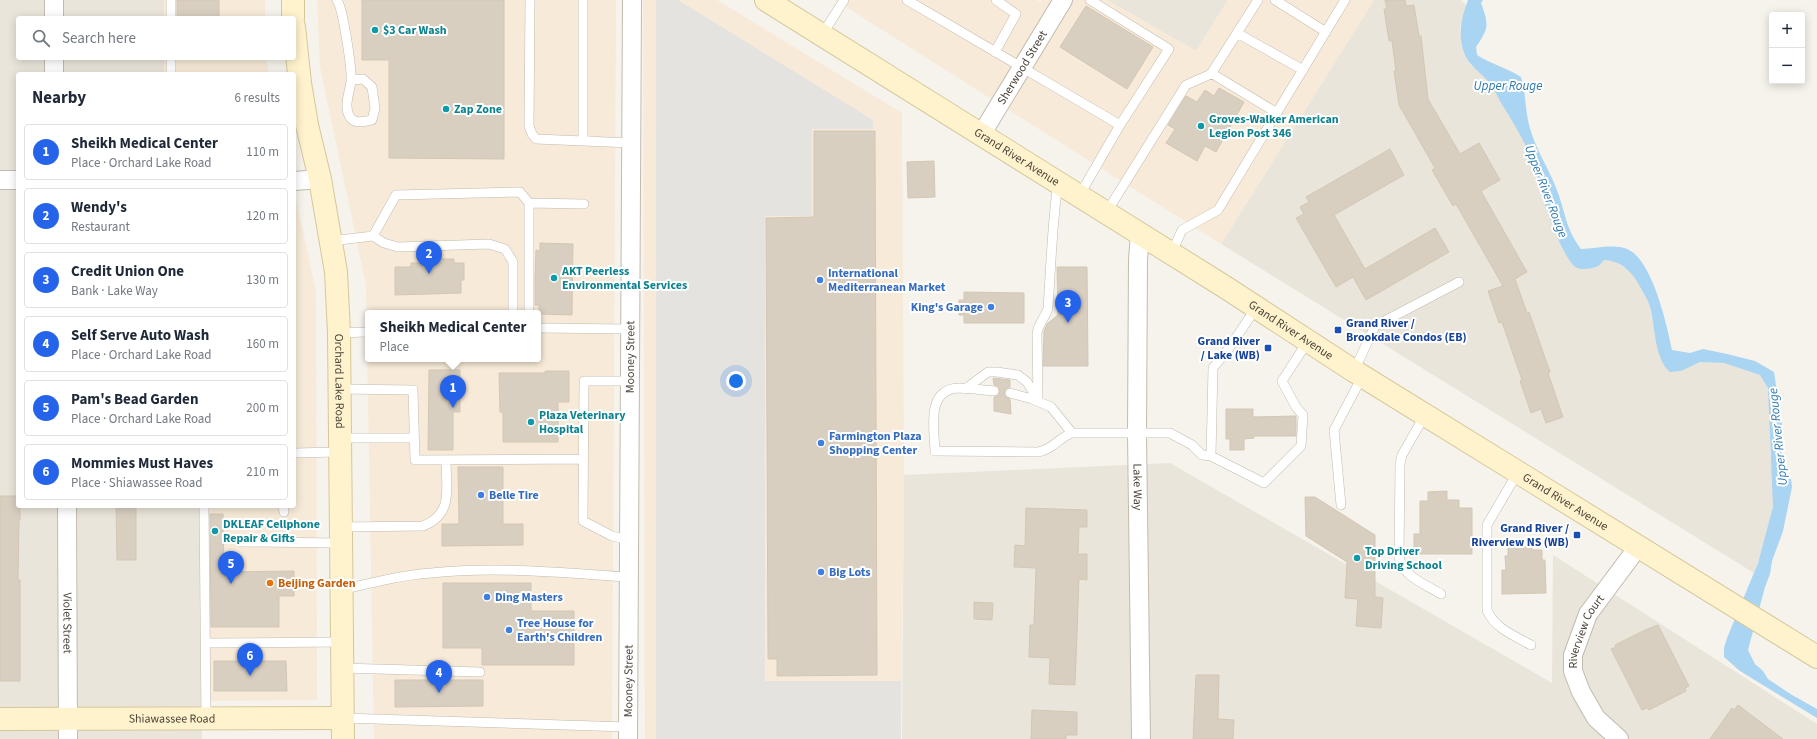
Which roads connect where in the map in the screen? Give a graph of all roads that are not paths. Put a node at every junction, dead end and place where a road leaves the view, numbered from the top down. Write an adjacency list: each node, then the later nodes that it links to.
1 (54, 0): 17 (street)
2 (171, 0): 18 (lane)
3 (293, 0): 19 (main road)
4 (337, 0): 33 (lane)
5 (530, 0): 37 (lane)
6 (583, 0): 37 (lane)
7 (632, 0): 38 (street, Mooney Street)
8 (766, 0): 22 (main road, Grand River Avenue)
9 (844, 0): 22 (lane)
10 (907, 0): 23 (lane)
11 (996, 0): 23 (lane)
12 (1063, 0): 27 (street, Sherwood Street)
13 (1090, 0): 35 (lane)
14 (1258, 0): 21 (lane)
15 (1275, 0): 20 (lane)
16 (1345, 0): 20 (lane)
17 (54, 16)
18 (171, 16)
19 (293, 16)
20 (1326, 32): 28 (lane)
21 (1237, 33): 28 (lane); 31 (lane)
22 (822, 35): 36 (main road, Grand River Avenue)
23 (995, 52): 27 (lane)
24 (54, 60): 29 (street)
25 (171, 60): 30 (lane)
26 (296, 60): 32 (main road, Orchard Lake Road)
27 (1022, 68): 35 (lane); 36 (street, Sherwood Street)
28 (1303, 70): 34 (lane)
29 (54, 72)
30 (171, 72)
31 (1211, 74): 34 (lane); 47 (lane)
32 (297, 80): 39 (main road, Orchard Lake Road)
33 (351, 80): 33 (lane)
34 (1277, 113): 51 (lane)
35 (1120, 125): 44 (lane)
36 (981, 135): 43 (main road, Grand River Avenue)
37 (582, 140): 38 (lane)
38 (631, 142): 57 (street, Mooney Street)
39 (320, 179): 42 (street); 50 (main road, Orchard Lake Road)
40 (0, 180): 41 (street)
41 (16, 180)
42 (296, 182)
43 (1058, 183): 44 (main road, Grand River Avenue); 67 (lane)
44 (1079, 196): 47 (main road, Grand River Avenue)
45 (529, 203): 46 (lane); 49 (lane); 55 (lane)
46 (584, 204)
47 (1106, 213): 48 (main road, Grand River Avenue)
48 (1140, 234): 51 (main road, Grand River Avenue); 70 (street, Lake Way)
49 (373, 236): 50 (lane); 54 (lane)
50 (330, 242): 59 (main road, Orchard Lake Road)
51 (1171, 254): 53 (main road, Grand River Avenue)
52 (1459, 282): 61 (lane)
53 (1256, 308): 60 (main road, Grand River Avenue); 74 (lane)
54 (513, 310)
55 (529, 310)
56 (541, 328): 57 (lane)
57 (630, 329): 62 (street, Mooney Street)
58 (365, 332): 59 (lane)
59 (339, 333): 63 (main road, Orchard Lake Road)
60 (1308, 342): 61 (main road, Grand River Avenue); 74 (lane)
61 (1358, 374): 68 (main road, Grand River Avenue); 78 (lane)
62 (630, 381): 76 (lane); 82 (street, Mooney Street)
63 (339, 389): 71 (lane); 72 (main road, Orchard Lake Road)
64 (965, 389): 65 (lane); 67 (lane); 69 (lane)
65 (994, 391)
66 (1010, 393): 67 (lane)
67 (1038, 402): 69 (lane)
68 (1425, 415): 77 (main road, Grand River Avenue); 87 (lane)
69 (1072, 433): 70 (lane)
70 (1137, 433): 74 (lane); 99 (street, Lake Way)
71 (414, 438): 72 (lane); 75 (lane)
72 (340, 445): 73 (lane); 81 (main road, Orchard Lake Road)
73 (296, 454)
74 (1211, 456)
75 (446, 460): 76 (lane); 81 (lane)
76 (584, 460): 82 (lane)
77 (1518, 472): 84 (main road, Grand River Avenue); 90 (lane)
78 (1341, 505)
79 (67, 508): 97 (street, Violet Street)
80 (204, 508): 89 (lane)
81 (341, 535): 83 (lane); 86 (main road, Orchard Lake Road)
82 (629, 540): 85 (street, Mooney Street)
83 (242, 542)
84 (1638, 547): 91 (main road, Grand River Avenue); 100 (street, Riverview Court)
85 (629, 577): 86 (lane); 98 (street, Mooney Street)
86 (341, 590): 88 (main road, Orchard Lake Road)
87 (1441, 594)
88 (342, 642): 89 (lane); 92 (main road, Orchard Lake Road)
89 (206, 643): 94 (lane)
90 (1531, 645)
91 (1817, 658)
92 (342, 668): 93 (lane); 96 (main road, Orchard Lake Road)
93 (480, 672)
94 (206, 718): 96 (main road, Shiawassee Road); 97 (main road, Shiawassee Road)
95 (0, 719): 97 (main road, Shiawassee Road)
96 (343, 728): 98 (lane)
97 (67, 729)
98 (628, 733)
99 (1141, 739)
100 (1619, 739)

